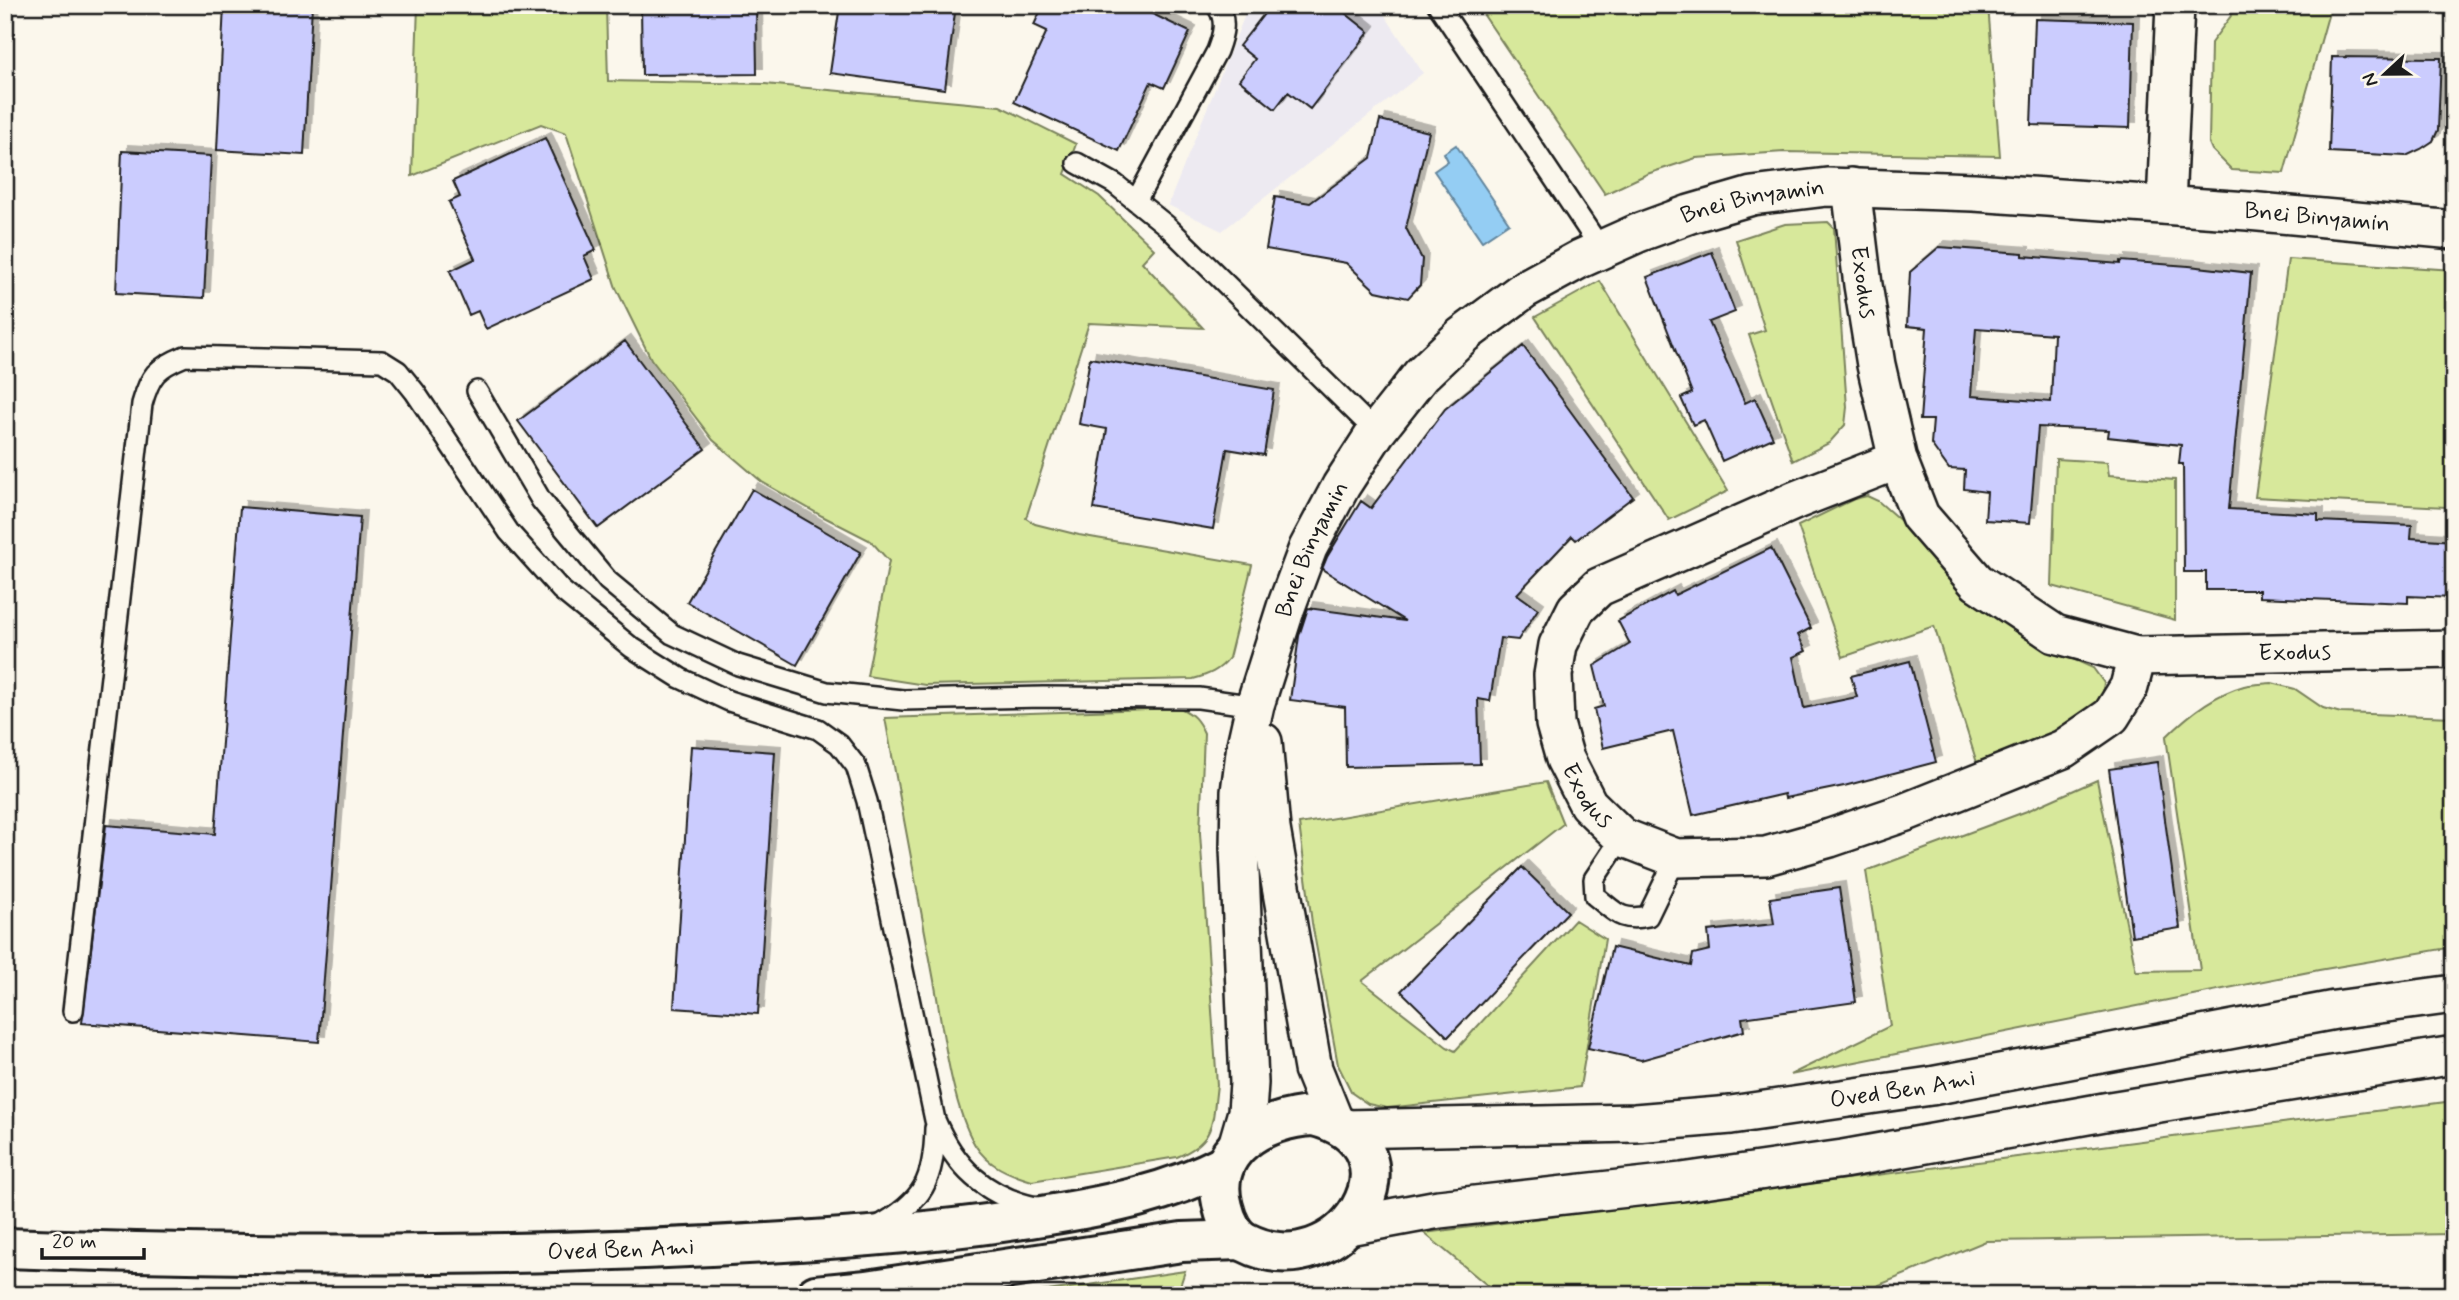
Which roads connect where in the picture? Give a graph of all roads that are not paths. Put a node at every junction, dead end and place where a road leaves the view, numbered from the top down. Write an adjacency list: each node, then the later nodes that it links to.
1 (1216, 5): 6 (lane)
2 (1438, 5): 9 (lane)
3 (2175, 5): 7 (street)
4 (1077, 163): 6 (lane)
5 (1851, 187): 7 (street, Bnei Binyamin); 9 (street, Bnei Binyamin); 12 (street, Exodus)
6 (1136, 201): 11 (lane)
7 (2166, 205): 8 (street, Bnei Binyamin)
8 (2454, 230)
9 (1601, 249): 11 (street, Bnei Binyamin)
10 (477, 391): 15 (lane)
11 (1376, 432): 15 (street, Bnei Binyamin)
12 (1898, 460): 14 (street, Exodus); 16 (street, Exodus)
13 (2454, 649): 14 (street, Exodus)
14 (2137, 656): 17 (street, Exodus)
15 (1259, 706): 22 (street, Bnei Binyamin); 23 (street, Bnei Binyamin)
16 (1622, 837): 17 (street, Exodus); 17 (lane)
17 (1676, 858)
18 (2454, 994): 22 (street, Oved Ben Ami)
19 (73, 1011): 21 (lane)
20 (2454, 1055): 25 (street)
21 (935, 1120): 24 (lane); 26 (lane)
22 (1339, 1125): 23 (street); 25 (street)
23 (1232, 1154): 24 (street, Oved Ben Ami); 27 (street)
24 (1063, 1213): 26 (street, Oved Ben Ami)
25 (1348, 1226): 27 (street)
26 (859, 1237): 28 (street, Oved Ben Ami)
27 (1241, 1240): 29 (street)
28 (5, 1248)
29 (816, 1295)

